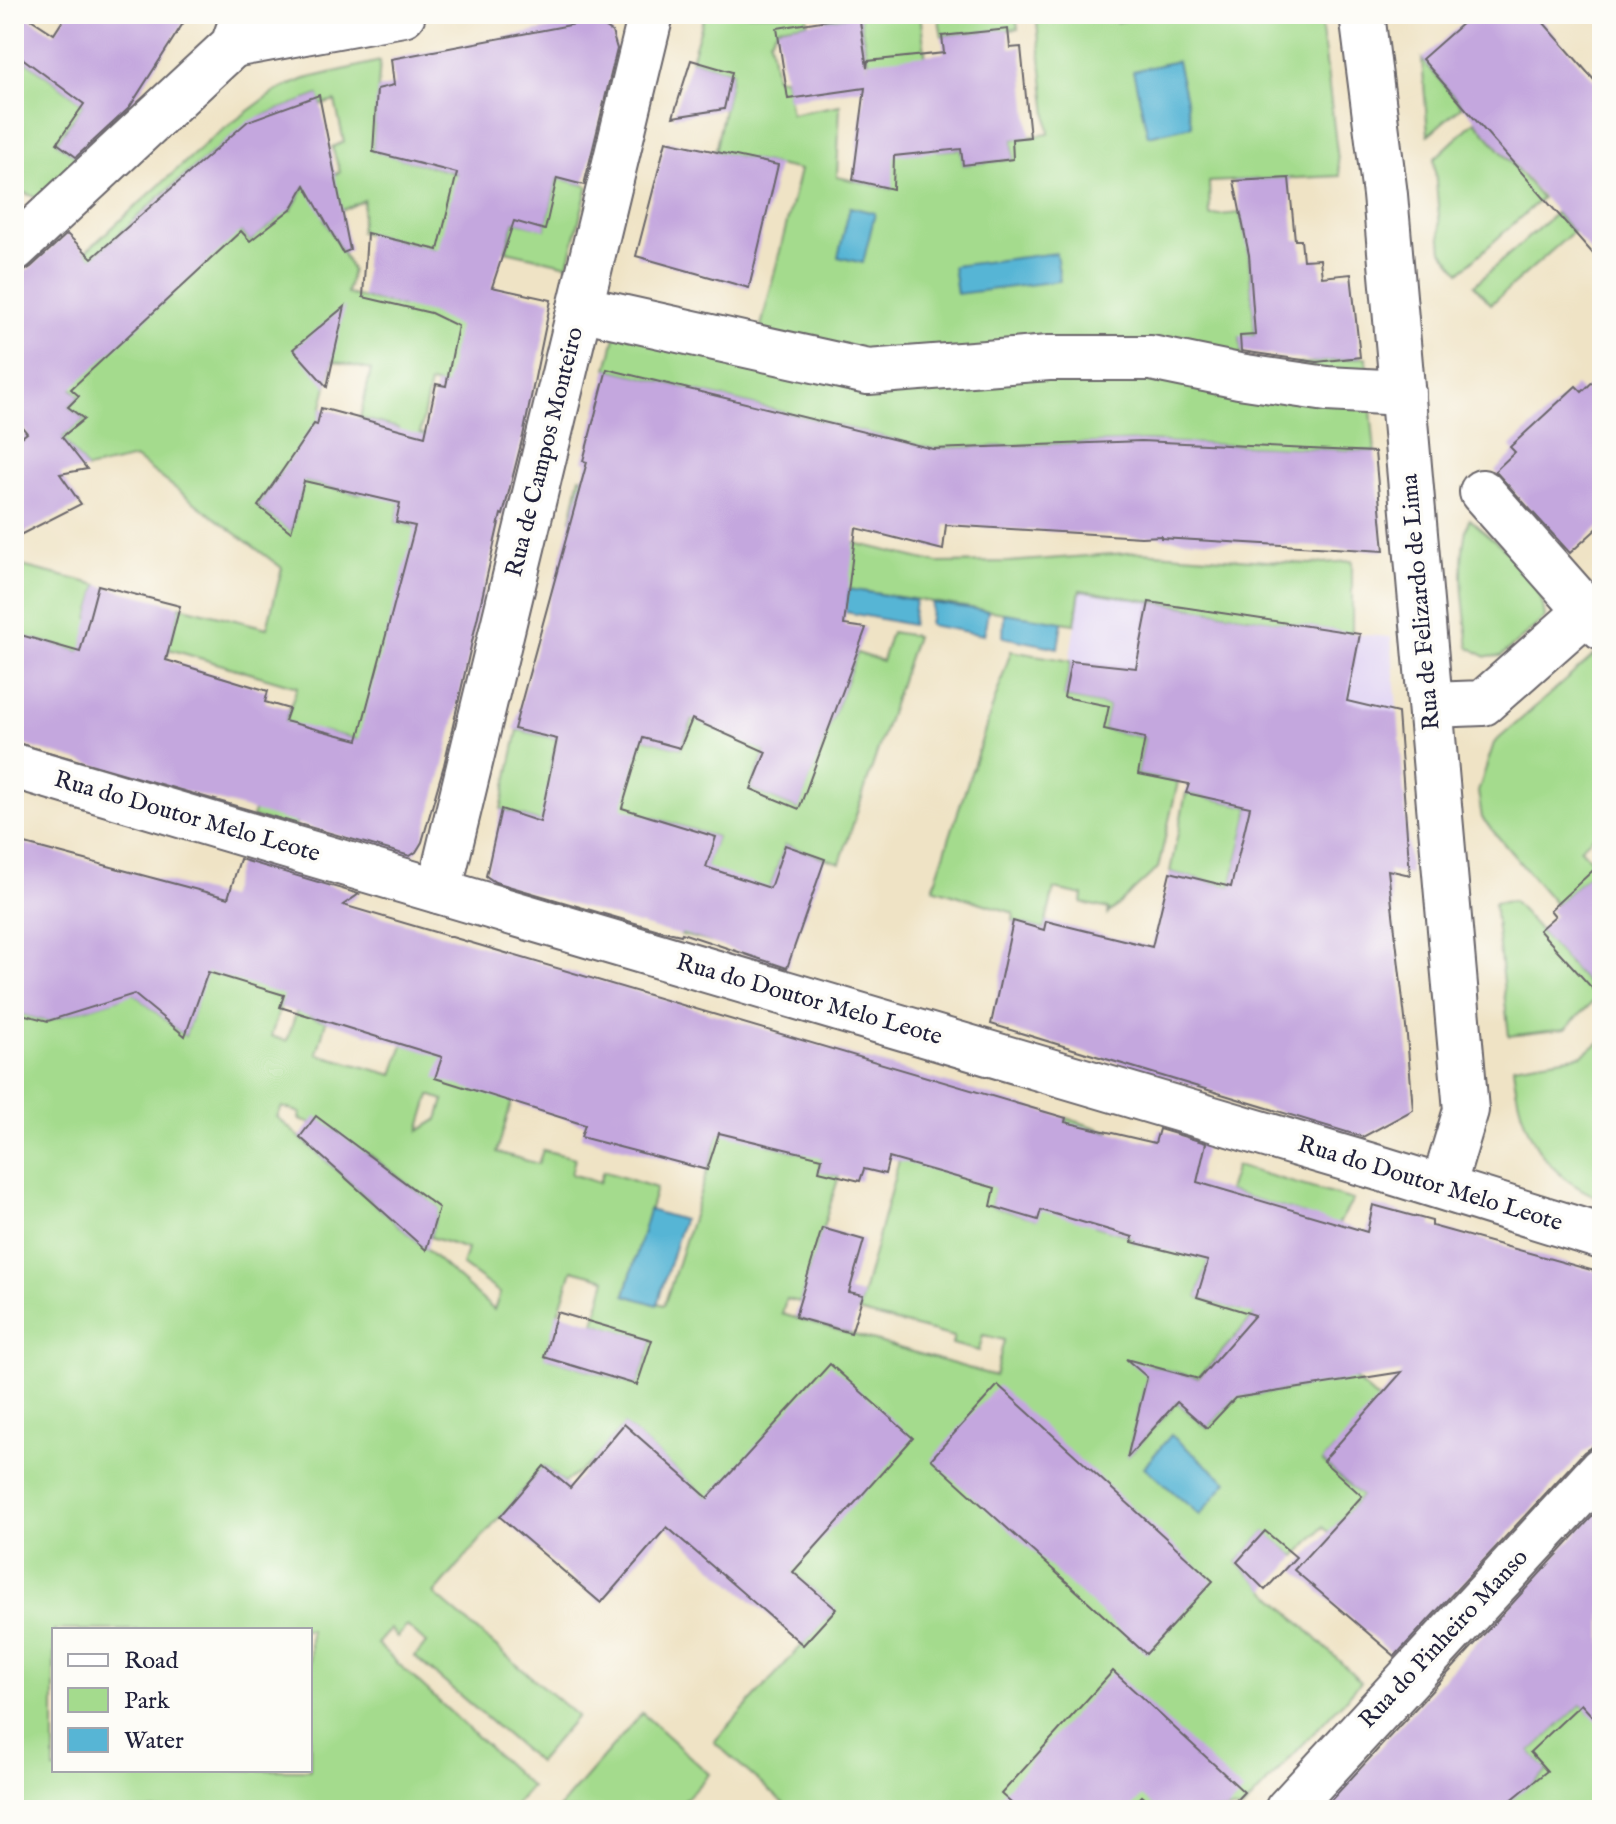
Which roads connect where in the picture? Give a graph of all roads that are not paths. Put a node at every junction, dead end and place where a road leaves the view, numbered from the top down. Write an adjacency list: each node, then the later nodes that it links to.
1 (403, 14): 4 (street)
2 (651, 14): 6 (street, Rua de Campos Monteiro)
3 (1362, 14): 7 (street, Rua de Felizardo de Lima)
4 (238, 30): 5 (street)
5 (14, 249)
6 (580, 308): 7 (street); 12 (street, Rua de Campos Monteiro)
7 (1403, 393): 10 (street, Rua de Felizardo de Lima)
8 (1482, 492): 9 (street)
9 (1595, 619): 10 (street)
10 (1431, 705): 13 (street, Rua de Felizardo de Lima)
11 (14, 766): 12 (street, Rua do Doutor Melo Leote)
12 (439, 891): 13 (street, Rua do Doutor Melo Leote)
13 (1443, 1187): 14 (street, Rua do Doutor Melo Leote)
14 (1602, 1237)
15 (1602, 1469): 16 (street, Rua do Pinheiro Manso)
16 (1287, 1810)

